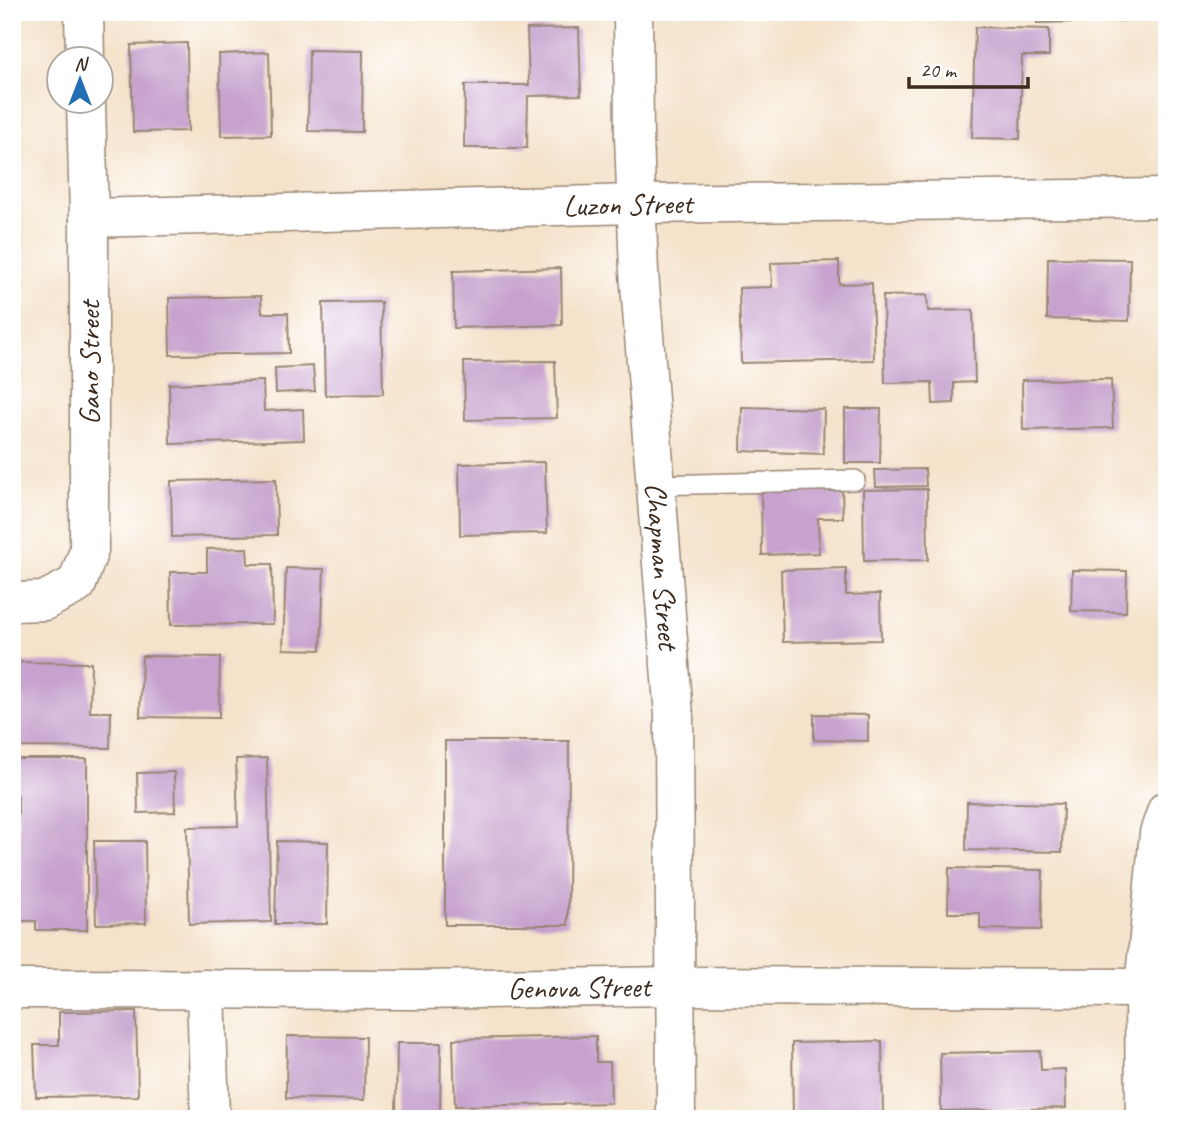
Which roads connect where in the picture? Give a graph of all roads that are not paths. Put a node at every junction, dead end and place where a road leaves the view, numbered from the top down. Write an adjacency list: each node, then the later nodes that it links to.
1 (84, 12): 3 (street)
2 (633, 12): 6 (street, Chapman Street)
3 (85, 46)
4 (86, 116): 7 (street, Gano Street)
5 (1167, 198): 6 (street, Luzon Street)
6 (636, 204): 7 (street, Luzon Street); 9 (street, Chapman Street)
7 (89, 218): 10 (street, Gano Street)
8 (855, 480): 9 (lane)
9 (656, 485): 12 (street, Chapman Street)
10 (28, 602)
11 (1167, 810): 13 (street)
12 (674, 986): 13 (street, Genova Street); 15 (street, Genova Street); 17 (street, Chapman Street)
13 (1144, 988): 18 (street)
14 (14, 989): 15 (street, Genova Street)
15 (206, 989): 16 (street)
16 (210, 1119)
17 (676, 1119)
18 (1145, 1119)

